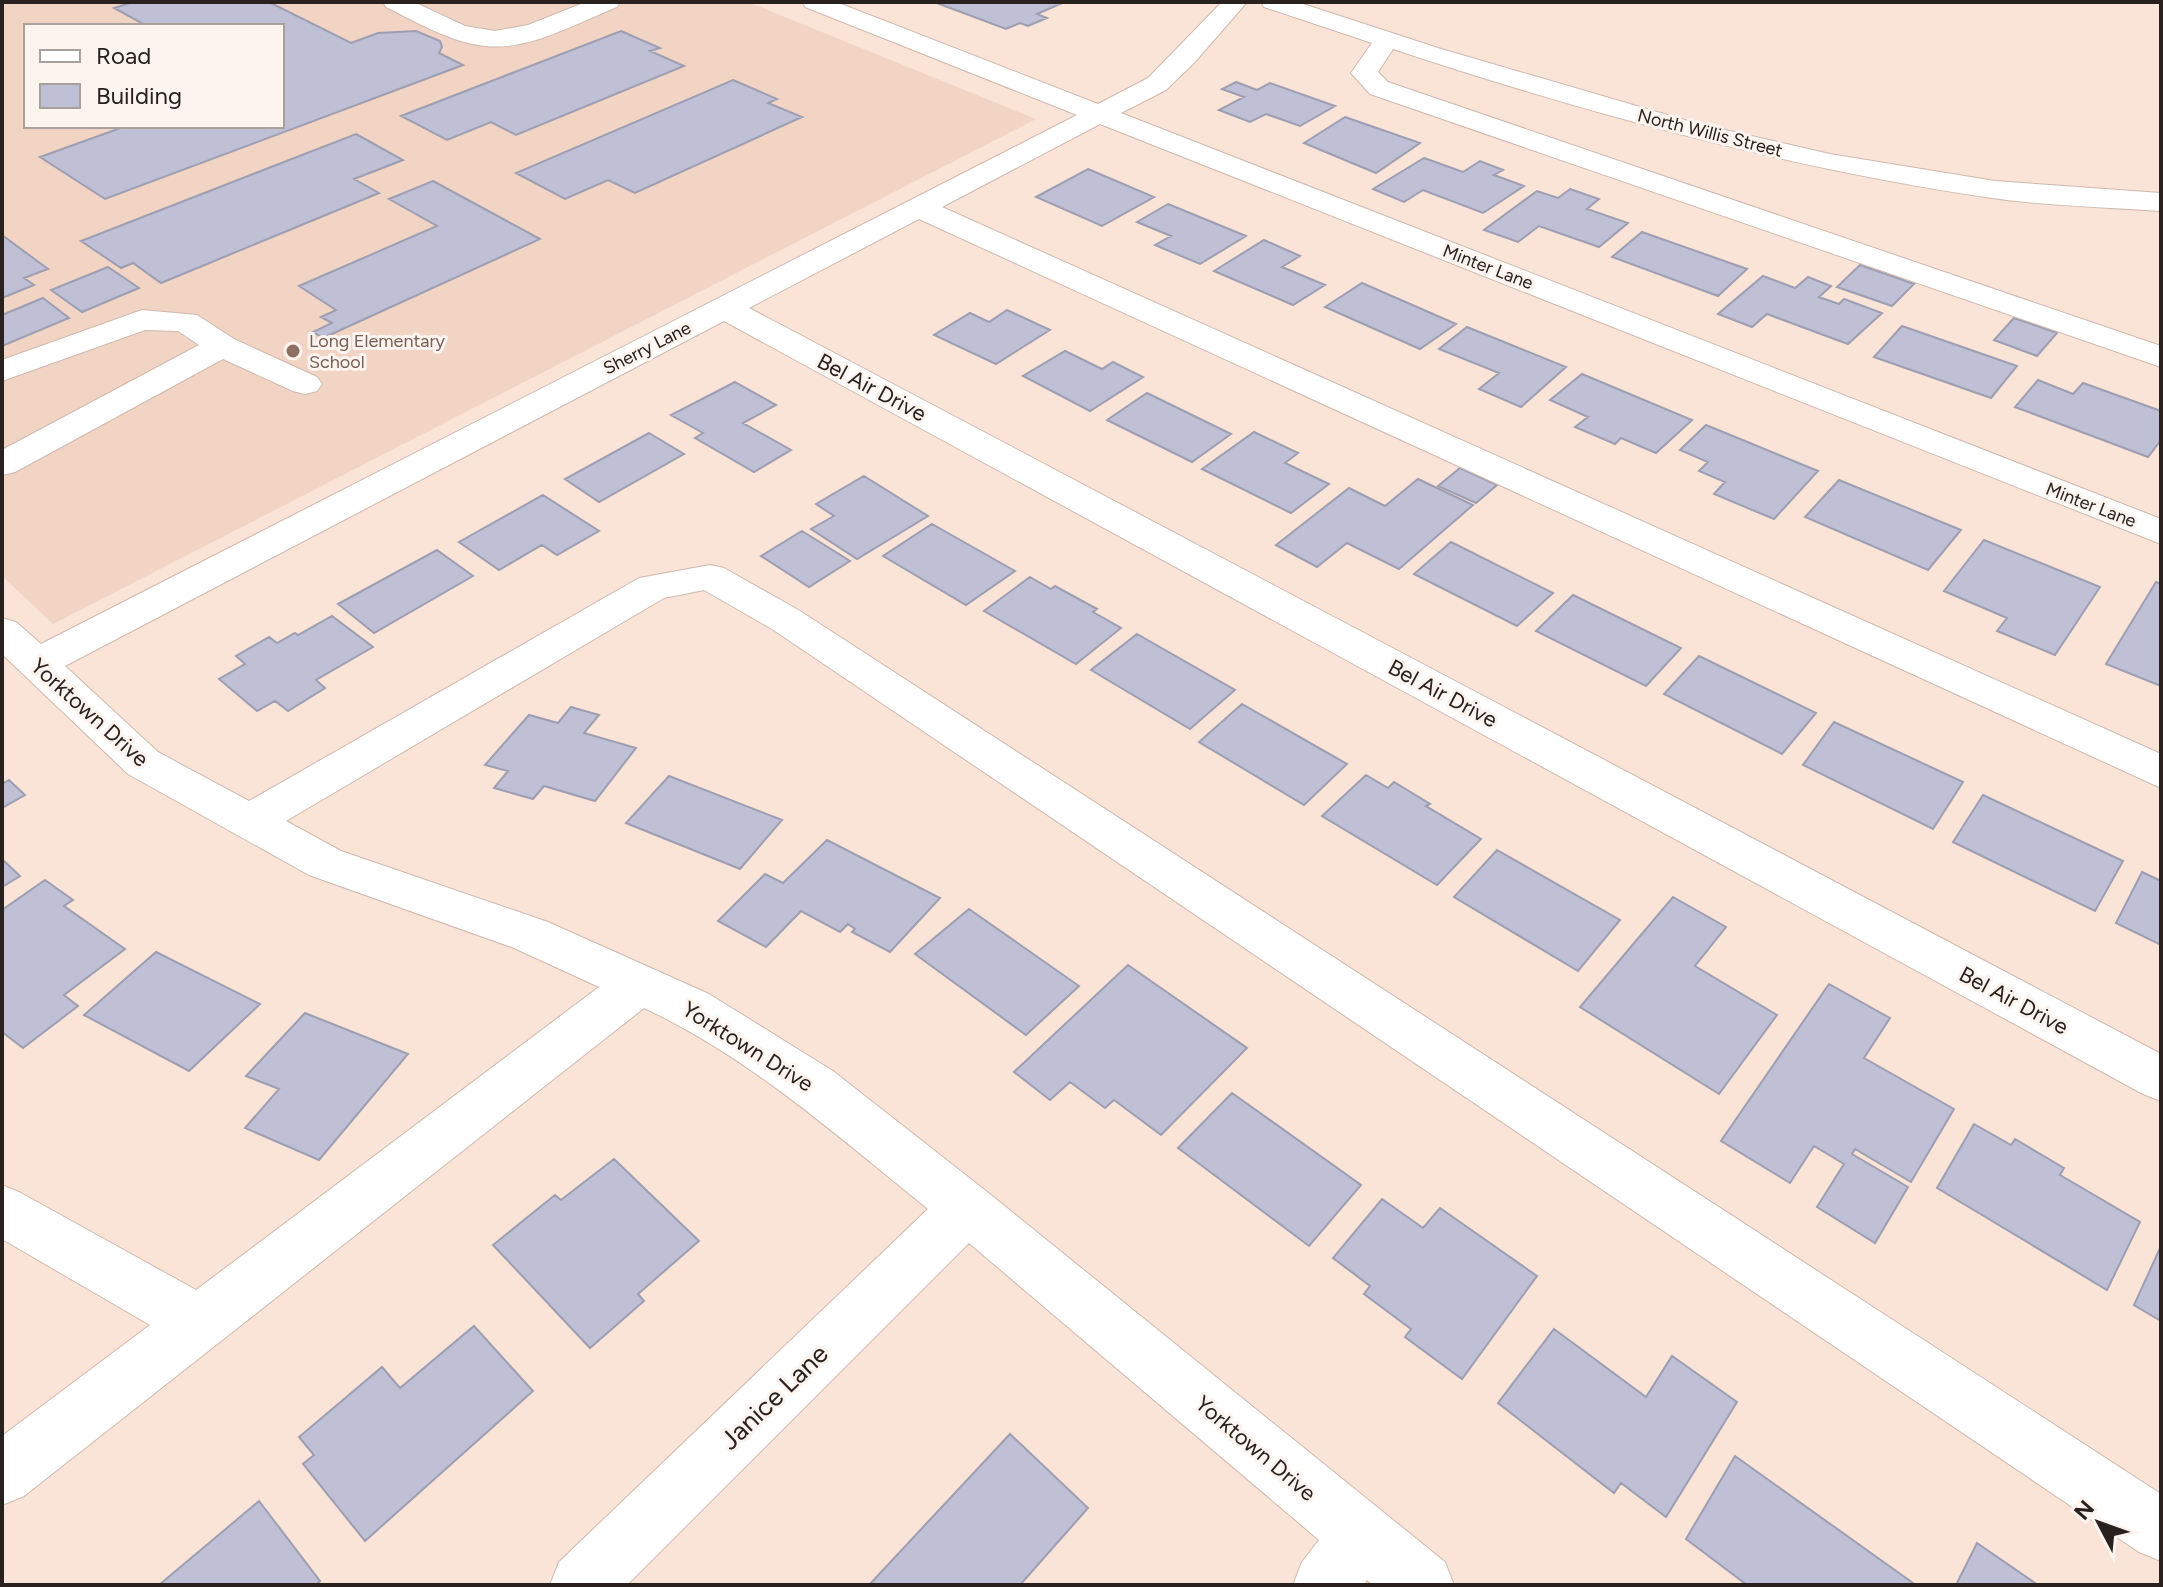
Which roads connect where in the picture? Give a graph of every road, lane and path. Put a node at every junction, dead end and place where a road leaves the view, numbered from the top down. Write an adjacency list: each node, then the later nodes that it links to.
1 (395, 2): 7 (street)
2 (608, 2): 7 (street)
3 (814, 2): 9 (street, Minter Lane)
4 (1235, 2): 9 (street, Sherry Lane)
5 (1273, 2): 8 (street, North Willis Street)
6 (517, 7): 7 (street)
7 (552, 22)
8 (1387, 39): 10 (street, North Willis Street); 14 (street)
9 (1097, 114): 11 (street, Sherry Lane); 18 (street, Minter Lane)
10 (2161, 202)
11 (917, 207): 12 (street, Sherry Lane); 20 (street)
12 (724, 308): 19 (street, Sherry Lane); 23 (street, Bel Air Drive)
13 (222, 346): 15 (street); 16 (street); 17 (street)
14 (2161, 357)
15 (2, 371)
16 (305, 384)
17 (2, 464)
18 (2161, 532)
19 (19, 648): 21 (street, Yorktown Drive)
20 (2161, 772)
21 (250, 821): 22 (street, Yorktown Drive); 28 (street)
22 (639, 984): 24 (street, Yorktown Drive); 26 (street)
23 (2161, 1079)
24 (967, 1208): 29 (street, Yorktown Drive); 30 (street, Janice Lane)
25 (2, 1210): 26 (street)
26 (198, 1322): 27 (street)
27 (2, 1474)
28 (2161, 1530)
29 (1361, 1535): 31 (street); 32 (street, Yorktown Drive)
30 (582, 1585)
31 (1325, 1585)
32 (1422, 1585)

